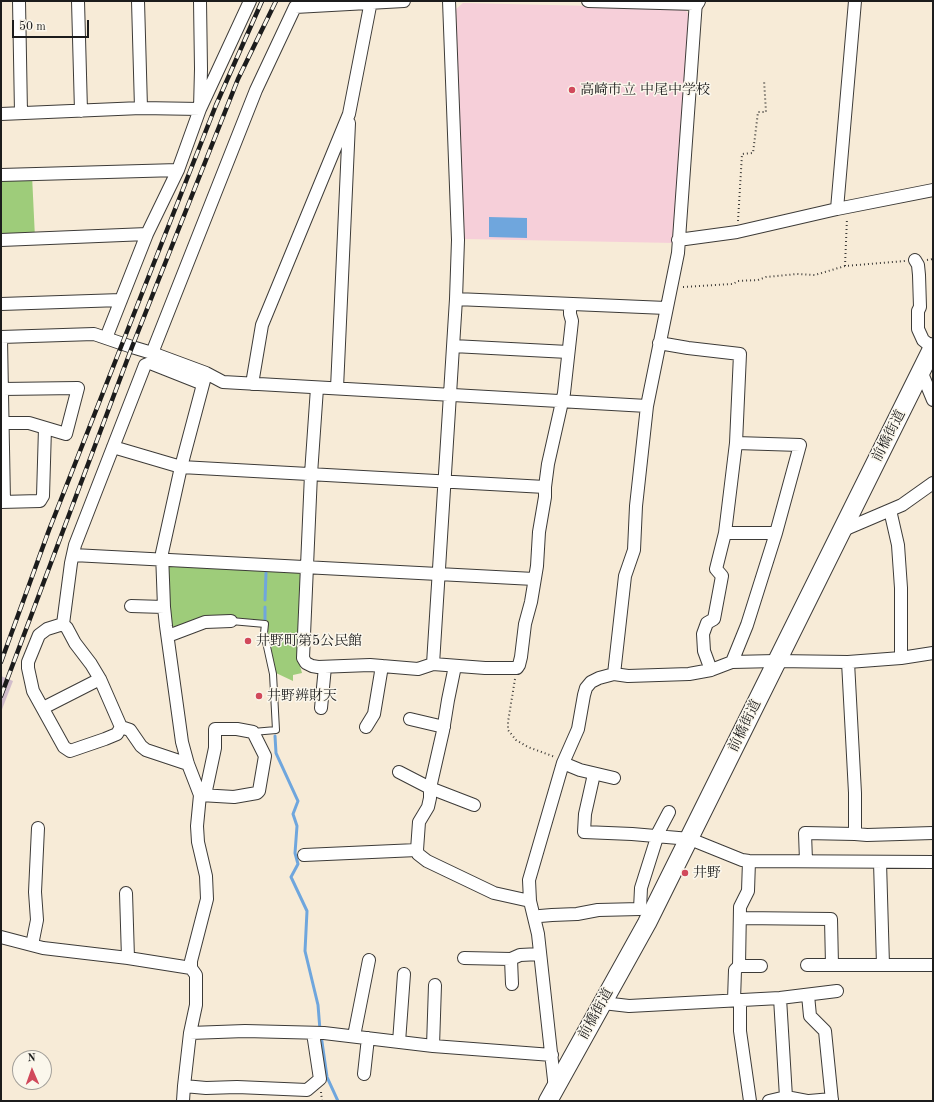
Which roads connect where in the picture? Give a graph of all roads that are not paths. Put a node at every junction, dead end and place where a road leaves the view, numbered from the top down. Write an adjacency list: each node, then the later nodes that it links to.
1 (19, 1): 18 (street)
2 (78, 1): 17 (street)
3 (138, 1): 15 (street)
4 (200, 1): 13 (street)
5 (250, 1): 14 (street)
6 (404, 1): 10 (street)
7 (449, 1): 29 (street)
8 (588, 1): 11 (street)
9 (855, 1): 24 (street)
10 (371, 2): 20 (street); 40 (street)
11 (638, 2): 12 (street)
12 (697, 2): 27 (street)
13 (201, 69): 14 (street); 16 (street)
14 (215, 78): 16 (street)
15 (141, 108): 16 (street); 17 (street)
16 (200, 109): 21 (street)
17 (81, 110): 18 (street)
18 (21, 113): 19 (street)
19 (1, 114)
20 (349, 114): 43 (street); 45 (street)
21 (178, 170): 22 (street); 25 (street)
22 (1, 175)
23 (933, 190): 24 (street)
24 (842, 208): 27 (street)
25 (147, 234): 26 (street); 30 (street)
26 (1, 240)
27 (678, 240): 33 (street)
28 (915, 260): 38 (street)
29 (456, 299): 32 (street); 37 (street)
30 (121, 300): 31 (street); 35 (street)
31 (1, 304)
32 (570, 305): 33 (street); 39 (street)
33 (666, 308): 36 (street)
34 (1, 338): 35 (street); 46 (street)
35 (106, 338): 40 (street)
36 (659, 344): 50 (street); 53 (street)
37 (453, 346): 39 (street); 47 (street)
38 (933, 348): 41 (main road, 前橋街道)
39 (568, 352): 49 (street)
40 (152, 353): 42 (street)
41 (921, 371): 48 (street); 62 (main road, 前橋街道)
42 (204, 379): 43 (street); 54 (street); 55 (street)
43 (252, 384): 44 (street)
44 (317, 388): 45 (street); 56 (street)
45 (337, 388): 47 (street)
46 (2, 389): 51 (street); 52 (street)
47 (450, 395): 49 (street); 57 (street)
48 (933, 400)
49 (562, 401): 50 (street); 59 (street)
50 (647, 406): 85 (street)
51 (2, 423): 52 (street); 60 (street)
52 (45, 428): 60 (street)
53 (736, 443): 63 (street); 64 (street)
54 (113, 447): 55 (street); 65 (street)
55 (182, 467): 56 (street); 66 (street)
56 (311, 474): 57 (street); 67 (street)
57 (444, 481): 59 (street); 68 (street)
58 (933, 483): 61 (street)
59 (545, 487): 69 (street)
60 (2, 502)
61 (890, 510): 62 (street); 76 (street)
62 (841, 531): 77 (main road, 前橋街道)
63 (725, 533): 64 (street); 84 (street)
64 (776, 533): 78 (street)
65 (73, 555): 66 (street); 73 (street)
66 (162, 560): 67 (street); 71 (street)
67 (307, 568): 68 (street); 83 (street)
68 (439, 575): 69 (street); 80 (street)
69 (534, 579): 82 (street)
70 (131, 606): 71 (street)
71 (164, 607): 74 (street)
72 (231, 621): 74 (street); 93 (lane)
73 (63, 624): 86 (street); 87 (street)
74 (168, 636): 95 (street)
75 (933, 653): 76 (street)
76 (901, 658): 79 (street)
77 (776, 661): 78 (street); 79 (street); 107 (main road, 前橋街道)
78 (732, 662): 84 (street)
79 (848, 662): 105 (street)
80 (433, 664): 81 (street); 82 (street)
81 (382, 666): 83 (street); 91 (street)
82 (455, 666): 92 (street)
83 (324, 667): 88 (street)
84 (710, 670): 85 (street)
85 (614, 674): 94 (street)
86 (100, 679): 87 (street); 90 (street)
87 (43, 708): 90 (street)
88 (321, 708)
89 (410, 719): 92 (street)
90 (121, 727): 95 (street)
91 (366, 727)
92 (444, 727): 99 (street)
93 (252, 732): 100 (street); 100 (street)
94 (564, 762): 97 (street); 117 (street)
95 (188, 764): 100 (street)
96 (399, 772): 99 (street)
97 (594, 774): 98 (street); 106 (street)
98 (614, 778)
99 (430, 788): 101 (street); 108 (street)
100 (203, 795): 133 (street)
101 (474, 805)
102 (669, 812): 106 (street)
103 (38, 828): 121 (street)
104 (933, 833): 105 (street)
105 (855, 834): 111 (street)
106 (658, 837): 107 (street); 115 (street)
107 (690, 839): 110 (street); 116 (main road, 前橋街道)
108 (417, 850): 109 (street); 117 (street)
109 (304, 855)
110 (750, 861): 111 (street); 118 (street)
111 (806, 861): 112 (street)
112 (880, 862): 113 (street); 129 (street)
113 (933, 862)
114 (126, 893): 123 (street)
115 (641, 894): 116 (street); 119 (street)
116 (660, 898): 141 (main road, 前橋街道)
117 (530, 901): 119 (street)
118 (740, 918): 128 (street); 131 (street)
119 (535, 919): 122 (street)
120 (1, 937): 121 (street)
121 (32, 945): 123 (street)
122 (540, 954): 125 (street); 148 (street)
123 (128, 958): 133 (street)
124 (464, 958): 125 (street)
125 (511, 959): 135 (street)
126 (369, 960): 144 (street)
127 (807, 965): 128 (street)
128 (832, 965): 129 (street)
129 (883, 965): 130 (street)
130 (933, 965)
131 (739, 966): 132 (street); 140 (street)
132 (761, 966)
133 (191, 968): 143 (street)
134 (404, 974): 146 (street)
135 (512, 984)
136 (435, 985): 147 (street)
137 (838, 991): 138 (street)
138 (808, 995): 139 (street); 153 (street)
139 (780, 998): 140 (street); 152 (street)
140 (737, 1000): 141 (street); 155 (street)
141 (603, 1003): 151 (main road, 前橋街道)
142 (313, 1033): 143 (street); 144 (street); 150 (street)
143 (190, 1034): 150 (street)
144 (354, 1036): 145 (street)
145 (368, 1038): 146 (street); 149 (street)
146 (399, 1042): 147 (street)
147 (433, 1046): 148 (street)
148 (552, 1054): 151 (street)
149 (364, 1074)
150 (184, 1086): 154 (street)
151 (552, 1095)
152 (786, 1097): 156 (street); 157 (street)
153 (832, 1100): 157 (street)
154 (183, 1101)
155 (750, 1101)
156 (769, 1101)
157 (808, 1101)

